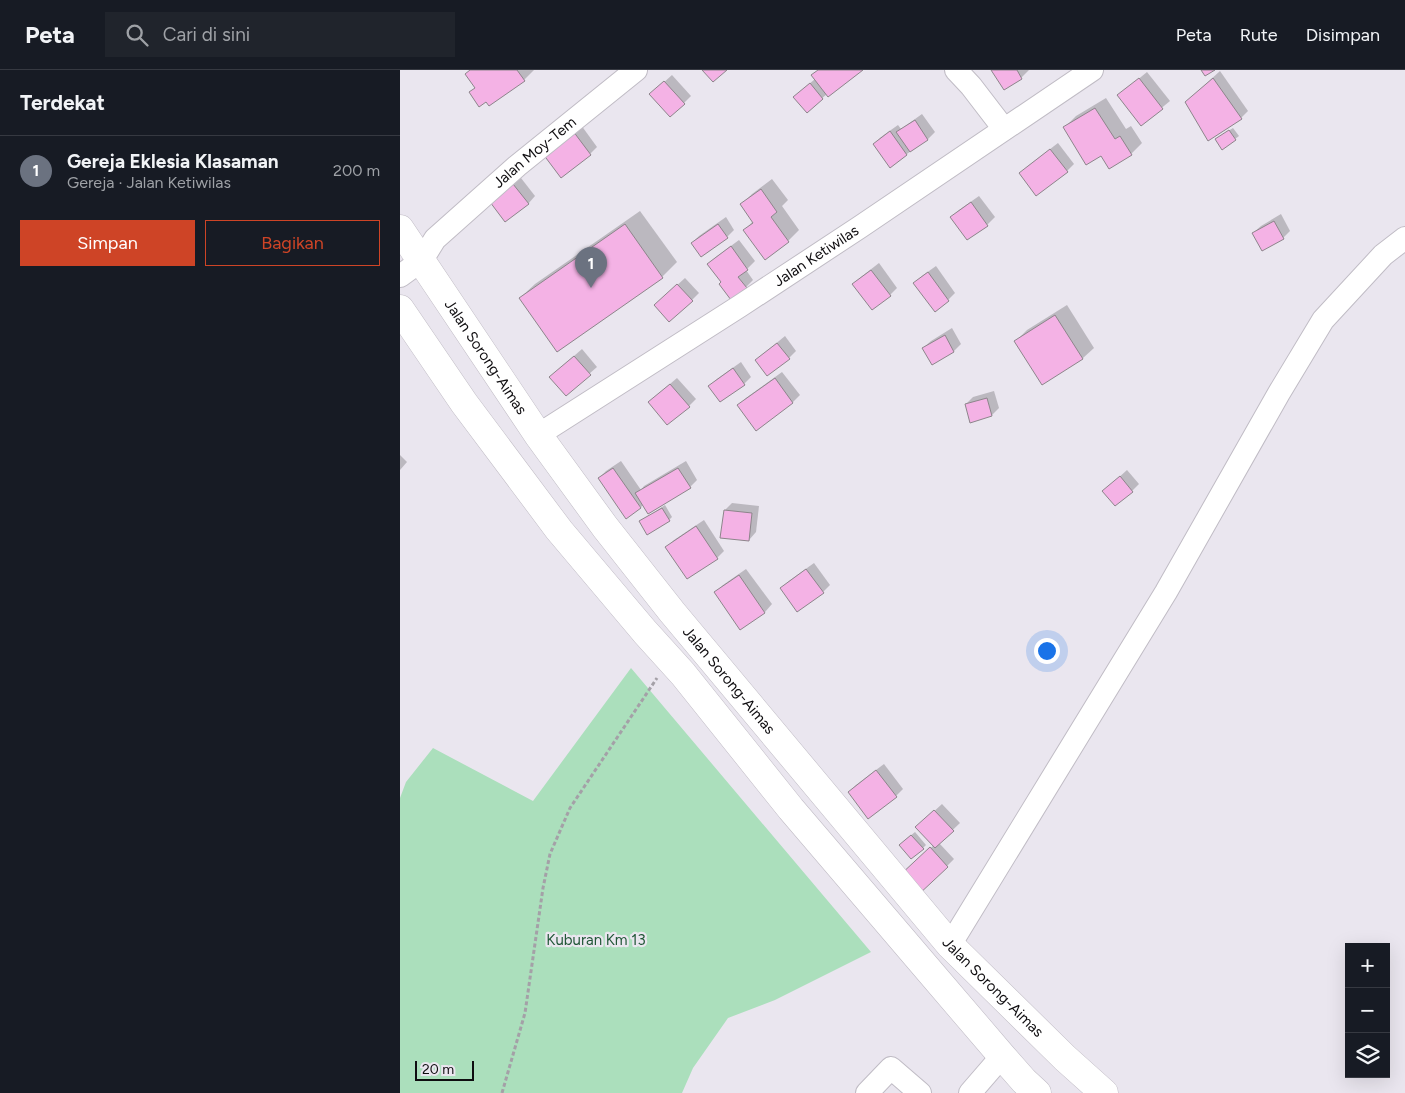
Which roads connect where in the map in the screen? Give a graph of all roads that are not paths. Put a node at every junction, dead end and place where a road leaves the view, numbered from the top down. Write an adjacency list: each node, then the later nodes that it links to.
1 (636, 70): 6 (street, Jalan Moy-Tem)
2 (956, 70): 4 (street)
3 (1092, 70): 4 (street, Jalan Ketiwilas)
4 (1004, 129): 11 (street, Jalan Ketiwilas)
5 (1405, 238): 14 (street)
6 (414, 245): 7 (street, Jalan Moy-Tem); 9 (highway, Jalan Sorong-Aimas)
7 (400, 276)
8 (400, 308): 10 (highway)
9 (501, 381): 10 (highway); 11 (highway, Jalan Sorong-Aimas)
10 (464, 403): 13 (highway)
11 (538, 435): 12 (highway, Jalan Sorong-Aimas)
12 (672, 612): 13 (highway); 14 (highway, Jalan Sorong-Aimas)
13 (645, 632): 15 (highway)
14 (950, 945): 20 (highway, Jalan Sorong-Aimas)
15 (1002, 1056): 18 (street); 19 (highway)
16 (867, 1093): 17 (street)
17 (920, 1093)
18 (970, 1093)
19 (1037, 1093)
20 (1104, 1093)

